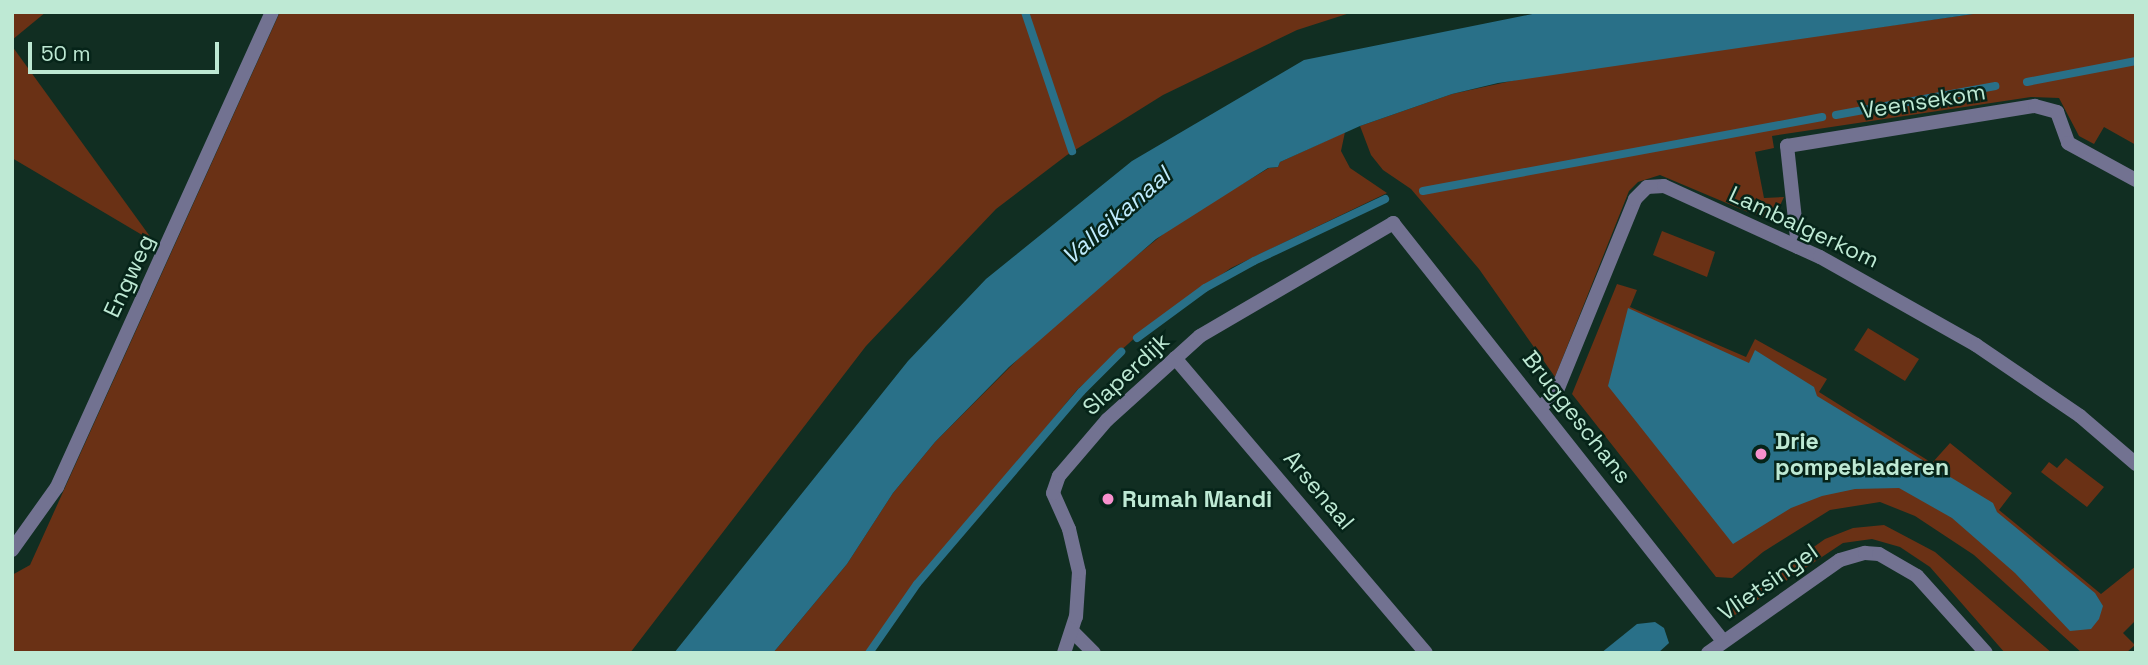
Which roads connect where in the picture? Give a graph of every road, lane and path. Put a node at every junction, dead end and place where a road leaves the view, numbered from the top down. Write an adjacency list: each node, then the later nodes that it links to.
1 (272, 12): 8 (street, Engweg)
2 (2136, 180): 4 (street, Veensekom)
3 (1393, 223): 5 (street, Slaperdijk); 6 (street, Bruggeschans)
4 (1798, 247): 6 (street, Lambalgerkom); 7 (street, Lambalgerkom)
5 (1174, 358): 9 (street, Slaperdijk); 13 (street, Arsenaal)
6 (1541, 407): 10 (street, Bruggeschans)
7 (2136, 464)
8 (12, 550)
9 (1072, 631): 11 (street, Slaperdijk); 12 (street)
10 (1723, 641): 14 (street, Vlietsingel); 15 (street, Vlietsingel)
11 (1064, 653)
12 (1094, 653)
13 (1426, 653)
14 (1708, 653)
15 (1986, 653)

